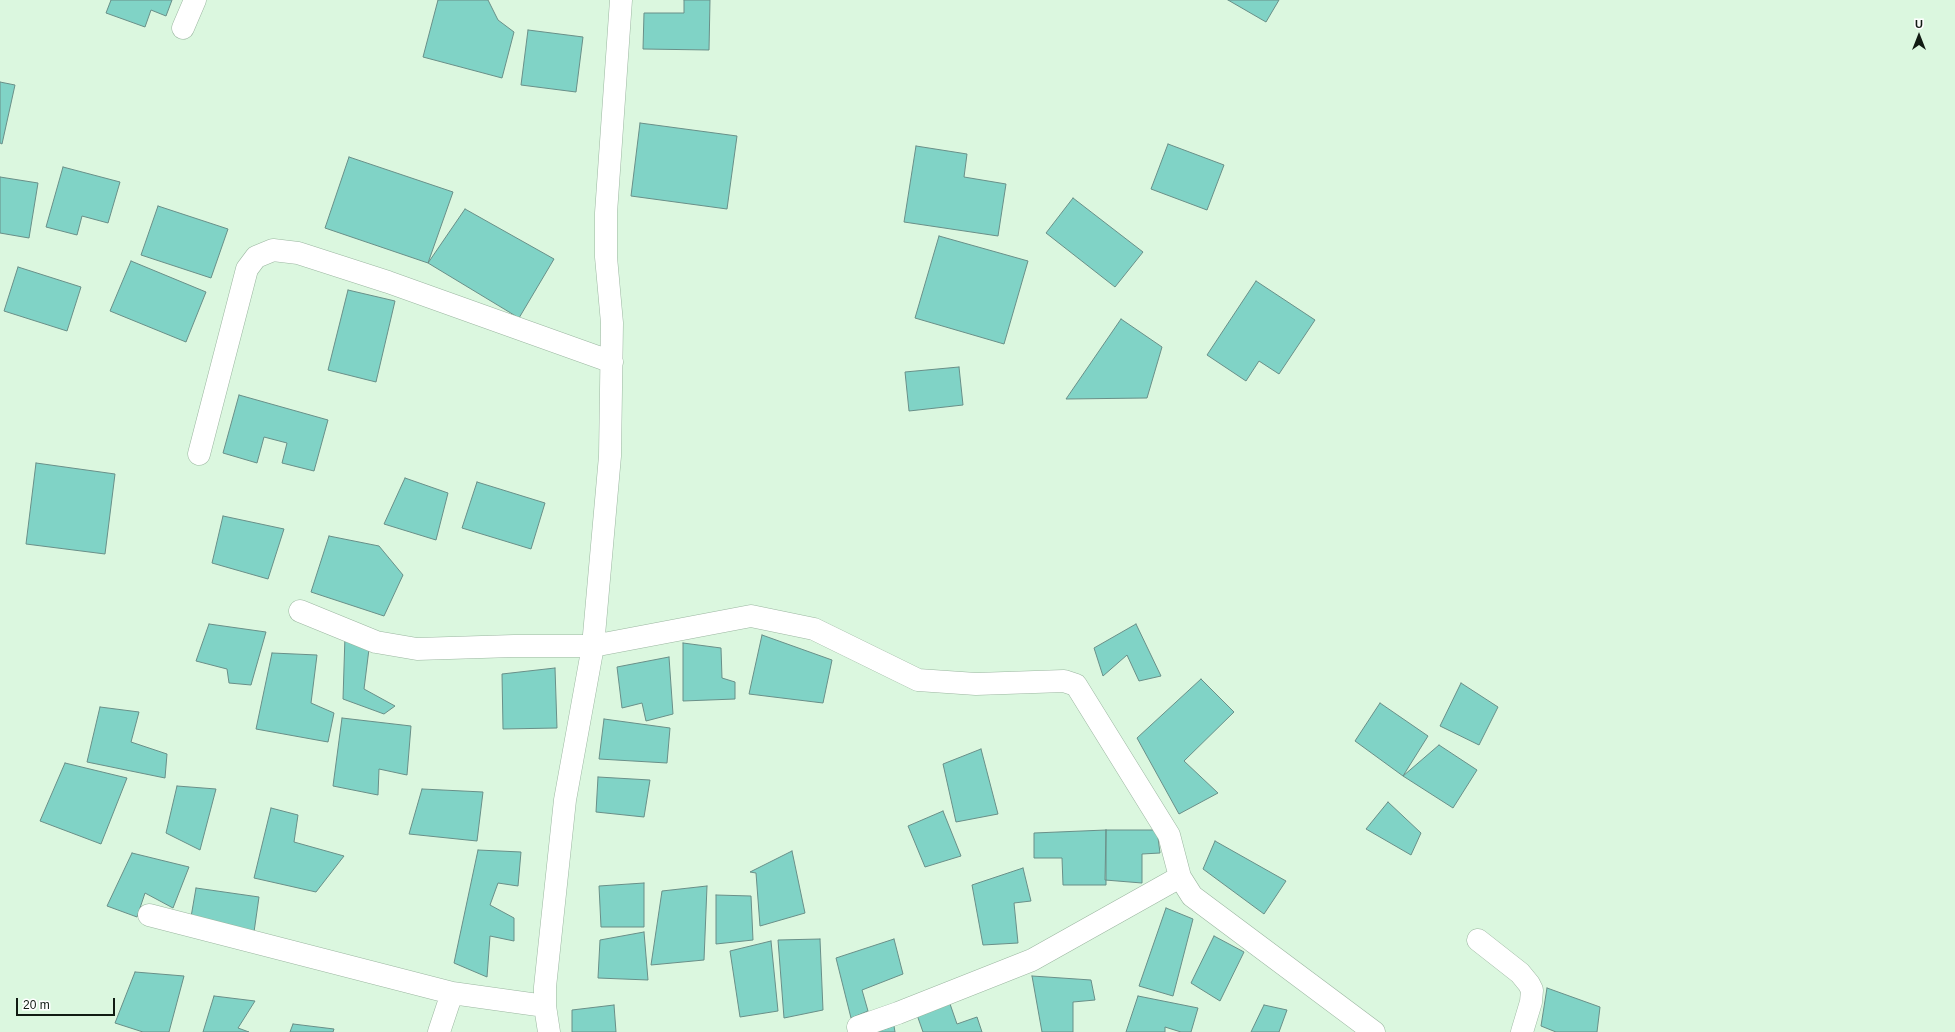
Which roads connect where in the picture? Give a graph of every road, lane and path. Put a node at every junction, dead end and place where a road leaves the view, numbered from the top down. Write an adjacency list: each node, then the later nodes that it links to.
1 (195, 0): 3 (street)
2 (621, 0): 4 (street)
3 (183, 28)
4 (612, 362): 5 (street); 7 (street)
5 (199, 454)
6 (300, 611): 7 (street)
7 (593, 646): 8 (street); 12 (street)
8 (1180, 876): 13 (street); 16 (street)
9 (149, 915): 11 (street)
10 (1478, 940): 17 (street)
11 (452, 993): 12 (street); 14 (street)
12 (545, 1006): 15 (street)
13 (858, 1027)
14 (439, 1032)
15 (549, 1032)
16 (1374, 1032)
17 (1522, 1032)

